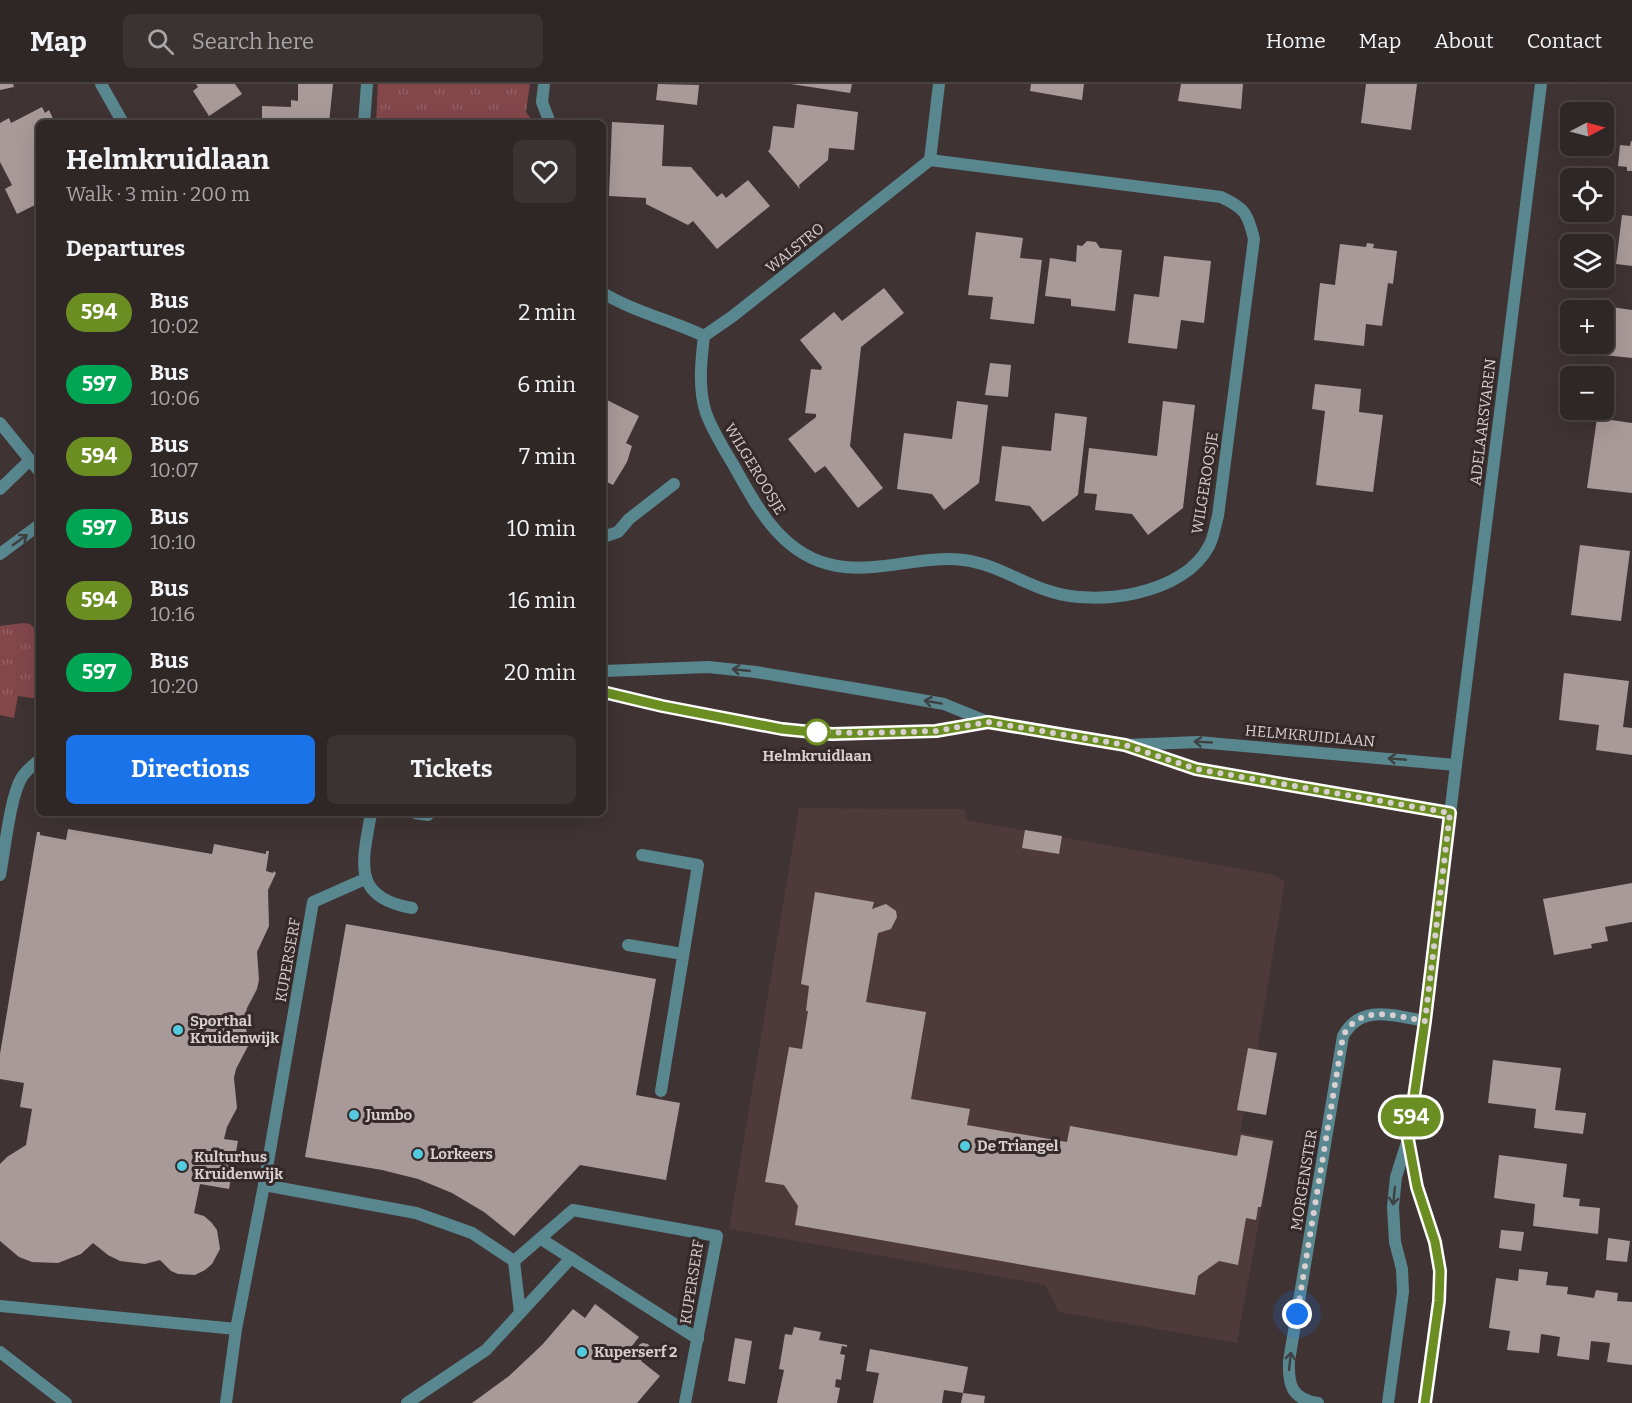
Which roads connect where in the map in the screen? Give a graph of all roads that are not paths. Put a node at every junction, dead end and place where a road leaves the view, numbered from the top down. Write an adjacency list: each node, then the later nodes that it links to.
1 (101, 84): 6 (street)
2 (367, 84): 7 (street)
3 (544, 84): 8 (street)
4 (939, 84): 9 (street)
5 (1541, 84): 25 (street, ADELAARSVAREN)
6 (121, 120)
7 (364, 120)
8 (549, 120)
9 (930, 160): 11 (street, WALSTRO); 11 (street, WILGEROOSJE)
10 (606, 295): 11 (street)
11 (704, 336)
12 (0, 423): 13 (street)
13 (30, 460): 14 (street); 16 (street)
14 (36, 467)
15 (674, 484): 18 (street)
16 (0, 489)
17 (36, 527): 19 (street, one-way to 17)
18 (606, 536)
19 (0, 554)
20 (606, 671): 22 (street, HELMKRUIDLAAN, one-way to 20)
21 (606, 693): 22 (street, HELMKRUIDLAAN)
22 (988, 722): 23 (street, HELMKRUIDLAAN)
23 (1125, 745): 25 (street, HELMKRUIDLAAN, one-way to 23); 26 (street, HELMKRUIDLAAN)
24 (36, 763): 29 (street)
25 (1456, 765): 26 (street)
26 (1450, 813): 34 (street)
27 (371, 816): 30 (street)
28 (642, 855): 33 (street)
29 (0, 875)
30 (365, 879): 31 (street); 37 (street, KUPERSERF)
31 (412, 908)
32 (627, 945): 33 (street)
33 (683, 954): 35 (street)
34 (1425, 1021): 36 (street); 50 (street, MORGENSTER, one-way to 34)
35 (661, 1090)
36 (1408, 1139): 51 (street, one-way to 51); 52 (street)
37 (264, 1185): 40 (street); 43 (street, KUPERSERF)
38 (541, 1239): 39 (street, KUPERSERF); 40 (street, KUPERSERF); 44 (street, KUPERSERF)
39 (571, 1258): 42 (street); 44 (street, KUPERSERF)
40 (514, 1261): 42 (street)
41 (0, 1306): 43 (street)
42 (520, 1313): 48 (street)
43 (236, 1329): 47 (street, KUPERSERF)
44 (698, 1339): 49 (street, KUPERSERF)
45 (0, 1353): 46 (street)
46 (66, 1403)
47 (226, 1403)
48 (407, 1403)
49 (685, 1403)
50 (1318, 1403)
51 (1388, 1403)
52 (1425, 1403)

